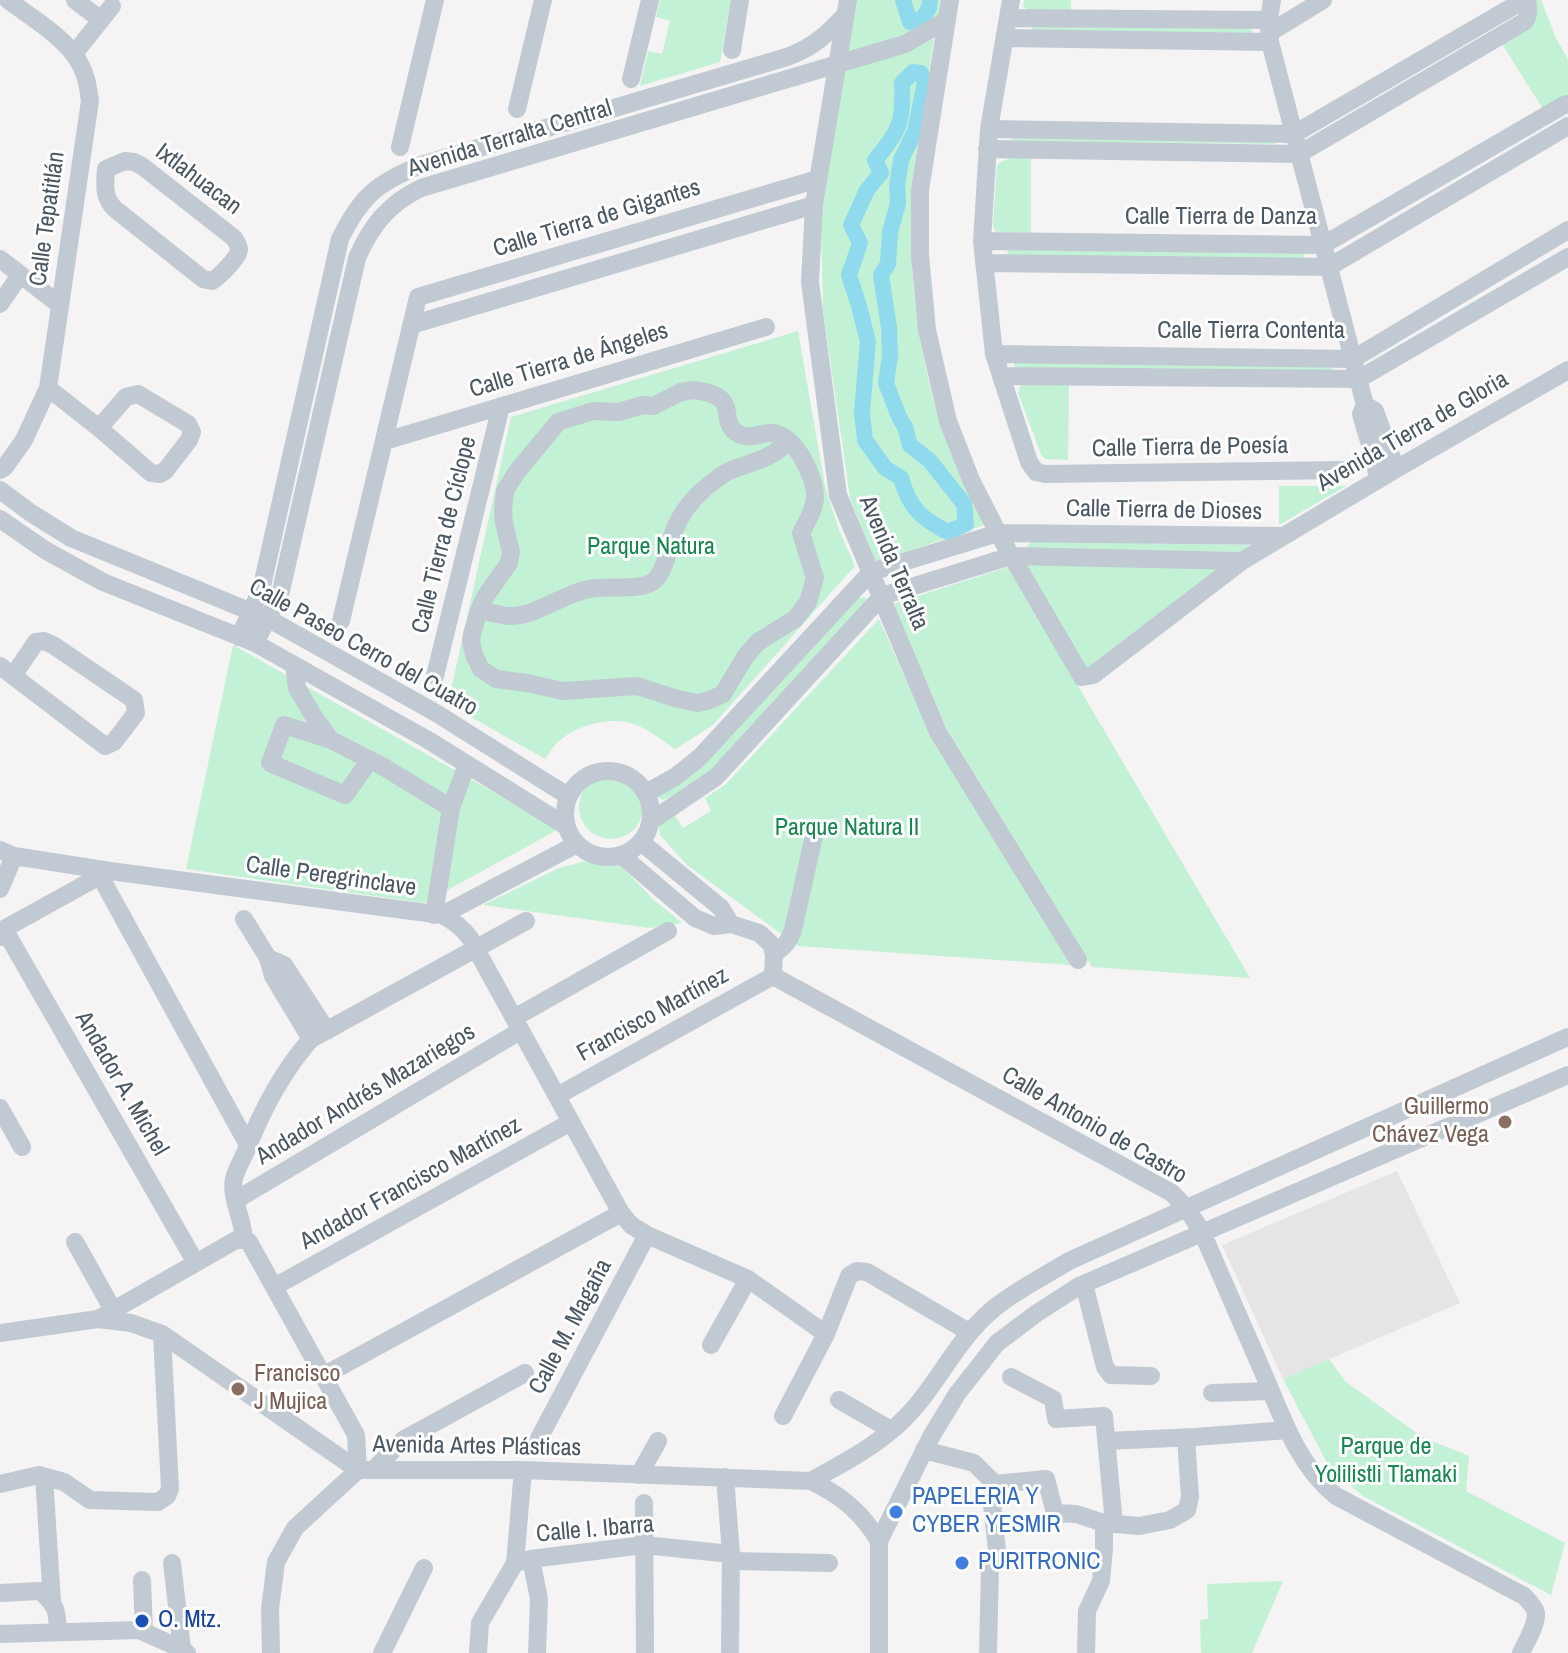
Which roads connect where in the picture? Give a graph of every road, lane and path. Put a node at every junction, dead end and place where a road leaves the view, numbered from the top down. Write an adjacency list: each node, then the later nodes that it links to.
1 (8, 0): 17 (street, Calle Tepatitlán)
2 (75, 0): 17 (street)
3 (435, 0): 25 (street)
4 (543, 0): 21 (street)
5 (650, 0): 19 (street)
6 (740, 0): 16 (street)
7 (950, 0): 13 (street)
8 (1272, 0): 14 (street)
9 (1323, 0): 14 (street)
10 (1525, 0): 24 (street); 27 (street)
11 (847, 7): 18 (street, Avenida Terralta); 44 (street, Avenida Terralta Central)
12 (1010, 9): 14 (street); 15 (street)
13 (947, 20): 18 (street, Avenida Terralta Central); 63 (street)
14 (1269, 32): 15 (street); 24 (street)
15 (1005, 38): 23 (street)
16 (732, 50)
17 (74, 54): 28 (street, Calle Tepatitlán)
18 (837, 65): 30 (street, Avenida Terralta); 45 (street, Avenida Terralta Central)
19 (631, 79)
20 (1568, 104): 34 (street, Calle Tierra de Danza)
21 (517, 109)
22 (1568, 126): 38 (street, Calle Tierra de Danza)
23 (989, 129): 24 (street); 26 (street)
24 (1294, 134): 27 (street)
25 (400, 147)
26 (987, 149): 27 (street); 33 (street)
27 (1299, 154): 34 (street)
28 (81, 160): 29 (street, Ixtlahuacan); 41 (street, Calle Tepatitlán)
29 (106, 169): 29 (street, Ixtlahuacan)
30 (818, 179): 31 (street, Avenida Terralta); 42 (street, Calle Tierra de Gigantes)
31 (814, 205): 42 (street, Calle Tierra de Gigantes); 67 (street, Avenida Terralta)
32 (1568, 230): 47 (street, Calle Tierra Contenta)
33 (982, 241): 34 (street, Calle Tierra de Danza); 37 (street)
34 (1323, 245): 38 (street)
35 (1568, 257): 50 (street, Calle Tierra Contenta)
36 (0, 259): 39 (street)
37 (984, 263): 38 (street, Calle Tierra de Danza); 46 (street)
38 (1329, 267): 47 (street)
39 (20, 275): 40 (street); 41 (street)
40 (0, 304)
41 (60, 305): 51 (street, Calle Tepatitlán)
42 (411, 325): 55 (street, Calle Tierra de Gigantes)
43 (766, 327): 53 (street, Calle Tierra de Ángeles)
44 (315, 345): 45 (street); 70 (street, Avenida Terralta Central)
45 (335, 349): 70 (street, Avenida Terralta Central)
46 (994, 354): 47 (street, Calle Tierra Contenta); 49 (street)
47 (1353, 359): 50 (street)
48 (1568, 370): 58 (street, Avenida Tierra de Gloria)
49 (1002, 376): 50 (street, Calle Tierra Contenta); 59 (street, Calle Tierra de Poesía)
50 (1359, 379): 52 (street)
51 (48, 388): 54 (street); 57 (street, Calle Tepatitlán)
52 (1365, 405): 58 (street); 60 (street)
53 (501, 406): 55 (street, Calle Tierra de Ángeles); 75 (street, Calle Tierra de Cíclope)
54 (99, 428): 54 (street)
55 (385, 441): 71 (street, Calle Tierra de Gigantes)
56 (788, 442): 69 (street); 69 (street); 69 (street)
57 (2, 469): 61 (street, Calle Tepatitlán)
58 (1396, 469): 60 (street, Avenida Tierra de Gloria)
59 (1345, 470)
60 (1378, 480): 64 (street, Avenida Tierra de Gloria)
61 (1, 494): 70 (street, Calle Paseo Cerro del Cuatro)
62 (0, 519): 72 (street, Calle Paseo Cerro del Cuatro)
63 (998, 533): 64 (street, Calle Tierra de Dioses); 65 (street); 67 (street, Calle Tierra de Dioses)
64 (1282, 536): 66 (street, Calle Tierra de Dioses)
65 (1011, 556): 66 (street, Calle Tierra de Dioses); 66 (street); 68 (street, Calle Tierra de Dioses)
66 (1242, 561)
67 (871, 572): 68 (street, Avenida Terralta); 81 (street)
68 (882, 596): 84 (street); 101 (street, Avenida Terralta)
69 (479, 610)
70 (260, 615): 72 (street, Avenida Terralta Central); 76 (street, Calle Paseo Cerro del Cuatro)
71 (341, 621)
72 (247, 640): 73 (street, Calle Paseo Cerro del Cuatro)
73 (294, 665): 77 (street); 78 (street, Calle Paseo Cerro del Cuatro)
74 (6, 671): 74 (street)
75 (435, 676)
76 (436, 713): 78 (street); 82 (street, Calle Paseo Cerro del Cuatro)
77 (331, 740): 79 (street); 79 (street)
78 (428, 740): 80 (street, Calle Paseo Cerro del Cuatro)
79 (370, 760): 83 (street)
80 (467, 764): 83 (street); 85 (street, Calle Paseo Cerro del Cuatro)
81 (646, 793): 82 (street); 84 (street)
82 (568, 796): 85 (street)
83 (451, 808): 93 (street)
84 (651, 821): 87 (street)
85 (566, 826): 88 (street)
86 (815, 831): 100 (street)
87 (641, 842): 90 (street); 96 (street)
88 (577, 844): 90 (street); 93 (street)
89 (7, 853): 91 (street, Calle Peregrinclave); 92 (street)
90 (621, 855): 96 (street)
91 (105, 874): 93 (street, Calle Peregrinclave); 98 (street); 110 (street)
92 (0, 889)
93 (438, 915): 99 (street, Calle Peregrinclave)
94 (244, 919): 104 (street)
95 (526, 921): 99 (street)
96 (731, 924): 100 (street)
97 (668, 931): 103 (street, Andador Andrés Mazariegos)
98 (2, 934): 119 (street, Andador A. Michel)
99 (476, 949): 103 (street, Calle Peregrinclave); 104 (street)
100 (774, 954): 102 (street)
101 (1078, 960)
102 (773, 976): 107 (street, Francisco Martínez); 113 (street, Calle Antonio de Castro)
103 (517, 1024): 107 (street, Calle Peregrinclave); 112 (street, Andador Andrés Mazariegos)
104 (319, 1035): 110 (street)
105 (1568, 1037): 113 (street)
106 (1568, 1075): 115 (street)
107 (557, 1096): 109 (street, Calle Peregrinclave)
108 (0, 1108): 111 (street)
109 (571, 1122): 114 (street, Calle Peregrinclave); 122 (street, Andador Francisco Martínez)
110 (248, 1145): 112 (street)
111 (22, 1147)
112 (236, 1200): 117 (street)
113 (1187, 1209): 115 (street, Calle Antonio de Castro); 125 (street)
114 (621, 1213): 116 (street); 131 (street)
115 (1202, 1232): 121 (street); 133 (street, Calle Antonio de Castro)
116 (647, 1235): 120 (street); 142 (street, Calle M. Magaña)
117 (244, 1240): 119 (street); 122 (street)
118 (75, 1242): 123 (street)
119 (196, 1263): 123 (street)
120 (748, 1279): 127 (street); 128 (street)
121 (1084, 1284): 129 (street); 132 (street)
122 (274, 1287): 131 (street)
123 (106, 1315): 124 (street); 126 (street)
124 (3, 1327)
125 (969, 1332): 127 (street); 137 (street)
126 (162, 1334): 144 (street); 147 (street)
127 (826, 1334): 136 (street)
128 (711, 1345)
129 (996, 1370): 141 (street); 143 (street)
130 (525, 1373): 144 (street)
131 (323, 1376): 144 (street)
132 (1151, 1376)
133 (1271, 1391): 134 (street); 138 (street, Calle Antonio de Castro)
134 (1212, 1393)
135 (839, 1400): 137 (street)
136 (783, 1416)
137 (891, 1430): 149 (street)
138 (1288, 1430): 139 (street); 168 (street, Calle Antonio de Castro)
139 (1190, 1437): 141 (street); 153 (street)
140 (658, 1441): 146 (street)
141 (1106, 1441): 153 (street)
142 (537, 1442)
143 (924, 1450): 151 (street); 154 (street)
144 (366, 1470): 145 (street, Avenida Artes Plásticas); 169 (street, Avenida Artes Plásticas)
145 (523, 1470): 146 (street, Avenida Artes Plásticas); 157 (street)
146 (639, 1475): 148 (street, Avenida Artes Plásticas)
147 (44, 1477): 150 (street); 163 (street)
148 (725, 1477): 149 (street, Avenida Artes Plásticas); 156 (street)
149 (811, 1481): 154 (street, Avenida Artes Plásticas)
150 (0, 1484)
151 (995, 1484): 153 (street); 176 (street)
152 (644, 1503): 155 (street)
153 (1109, 1524): 177 (street)
154 (879, 1541): 175 (street)
155 (644, 1545): 156 (street, Calle I. Ibarra); 157 (street, Calle I. Ibarra); 173 (street)
156 (731, 1558): 159 (street, Calle I. Ibarra); 174 (street)
157 (523, 1561): 171 (street, Calle I. Ibarra); 172 (street)
158 (172, 1563): 167 (street)
159 (829, 1563)
160 (424, 1568): 170 (street)
161 (142, 1580): 165 (street)
162 (0, 1593): 163 (street)
163 (52, 1601): 164 (street)
164 (58, 1632): 165 (street); 166 (street)
165 (144, 1632): 167 (street)
166 (0, 1634)
167 (184, 1651)
168 (1525, 1652)
169 (271, 1653)
170 (382, 1653)
171 (478, 1653)
172 (537, 1653)
173 (645, 1653)
174 (730, 1653)
175 (879, 1653)
176 (988, 1653)
177 (1086, 1653)

